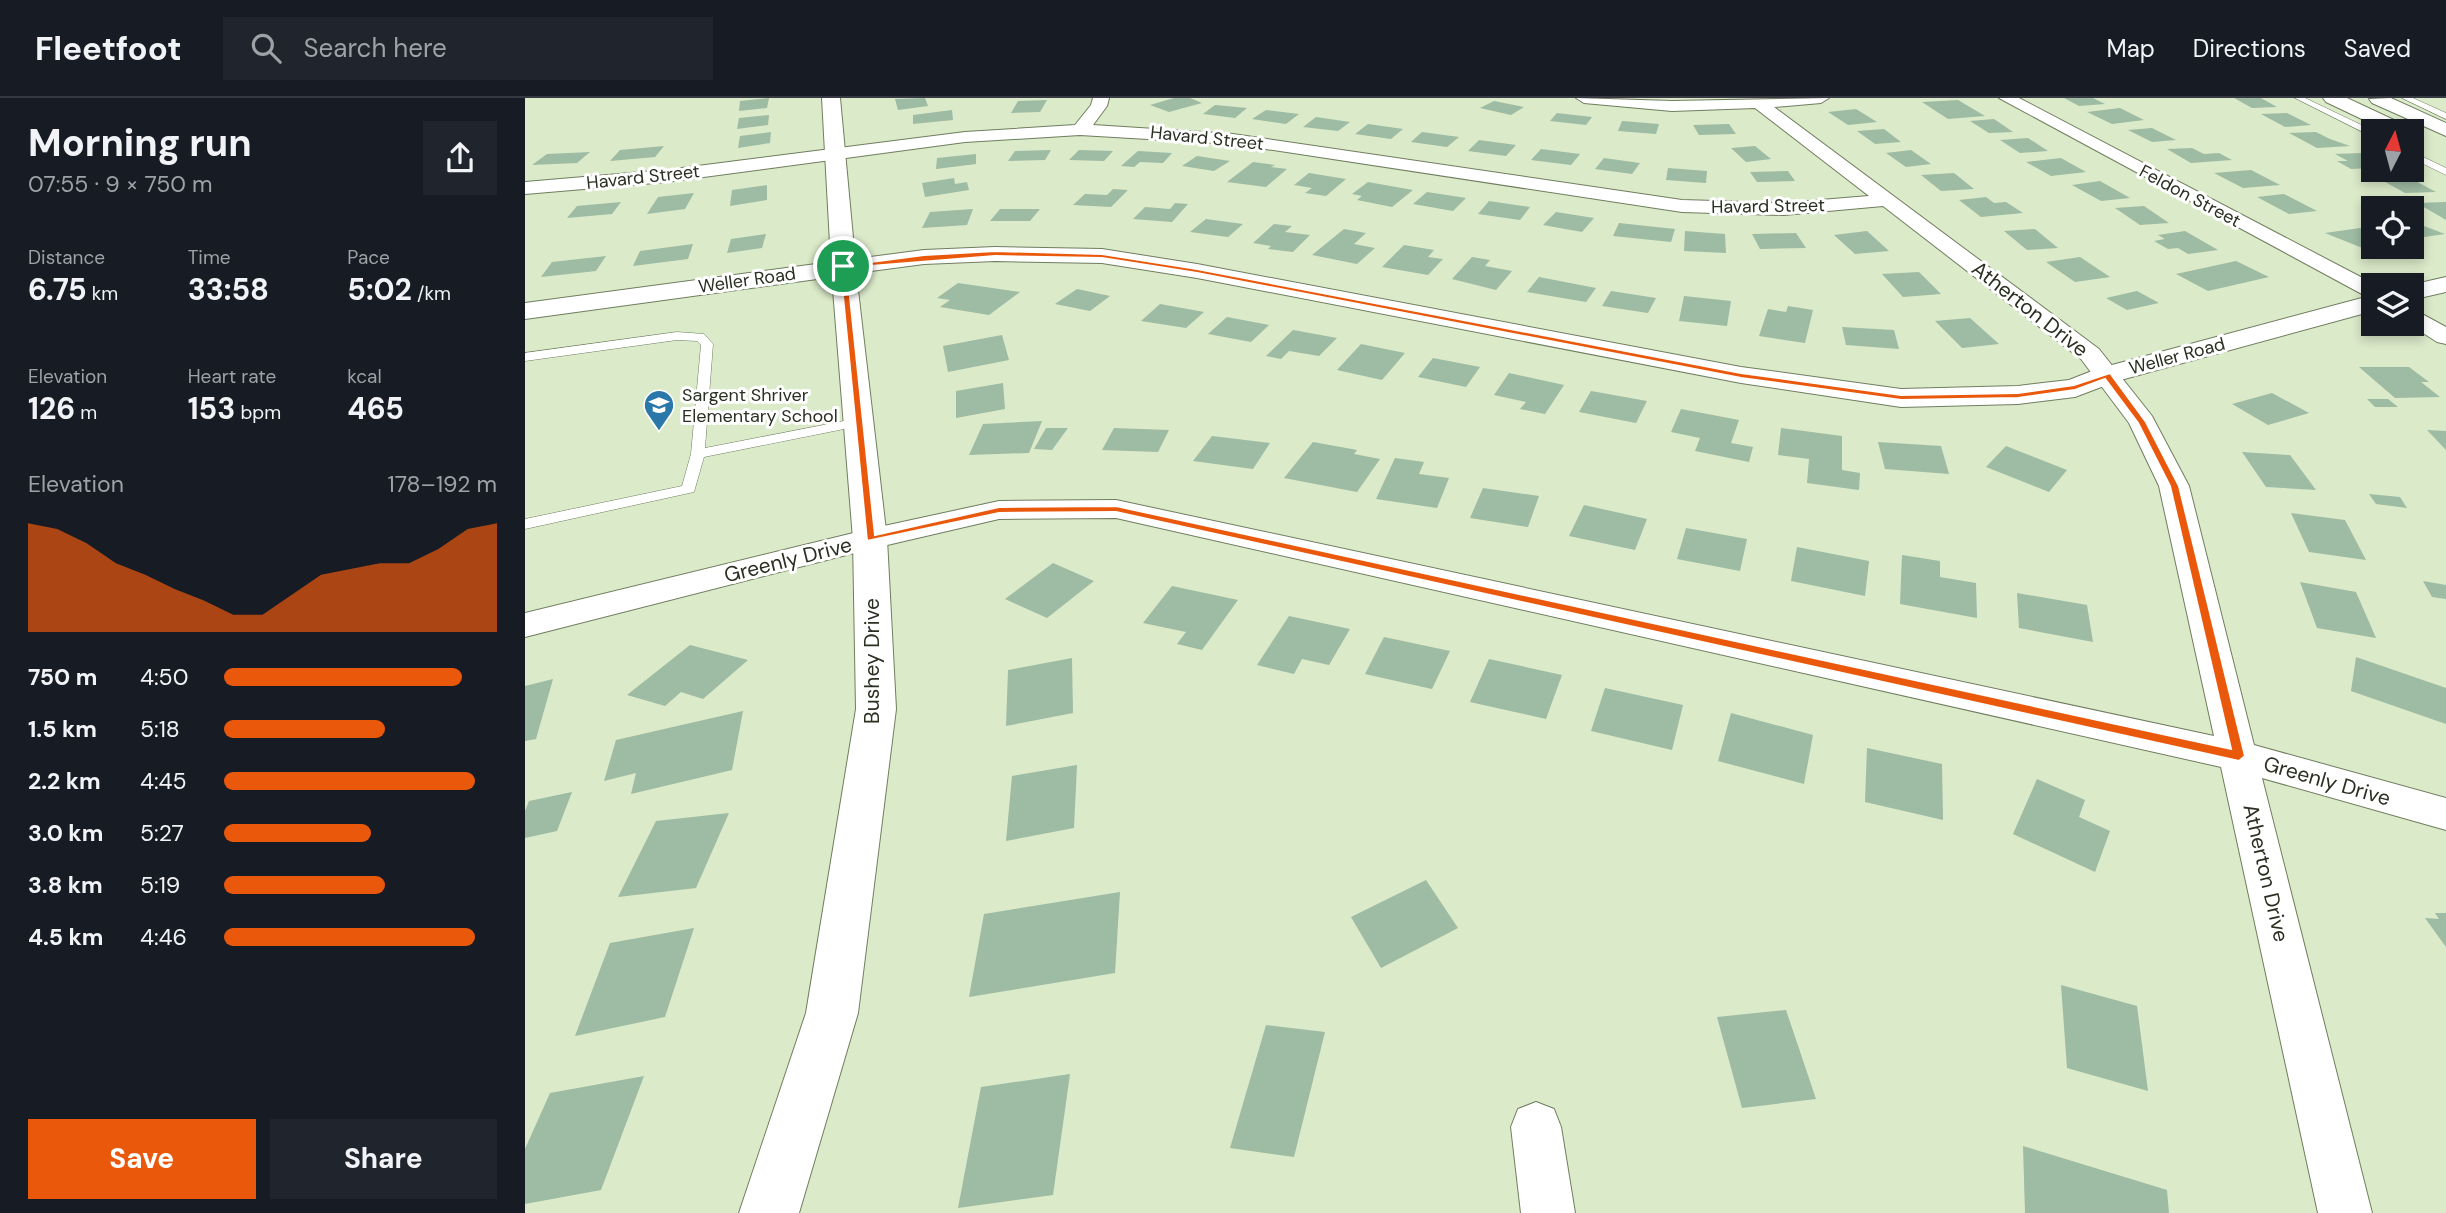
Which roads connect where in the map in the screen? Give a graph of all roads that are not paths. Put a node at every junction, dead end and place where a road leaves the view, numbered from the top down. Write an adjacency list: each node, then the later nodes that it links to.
1 (831, 98): 17 (street, Bushey Drive)
2 (1101, 98): 14 (street)
3 (1584, 98): 10 (street)
4 (1821, 98): 10 (street)
5 (2007, 98): 25 (street, Feldon Street)
6 (2299, 98): 13 (lane)
7 (2332, 98): 12 (street)
8 (2376, 98): 15 (street)
9 (2406, 98): 11 (lane)
10 (1755, 101): 22 (street, Atherton Drive)
11 (2446, 116)
12 (2377, 119)
13 (2361, 128)
14 (1080, 130): 17 (street, Havard Street); 22 (street, Havard Street)
15 (2446, 130)
16 (2424, 142): 18 (street)
17 (834, 153): 21 (street, Havard Street); 23 (street, Bushey Drive)
18 (2446, 153)
19 (2424, 161): 20 (lane)
20 (2446, 172)
21 (525, 188)
22 (1886, 200): 32 (street, Atherton Drive)
23 (843, 266): 28 (street, Weller Road); 32 (street, Weller Road); 33 (street, Bushey Drive)
24 (2446, 284): 26 (street)
25 (2361, 287)
26 (2424, 290)
27 (2361, 306): 32 (street, Weller Road)
28 (525, 311)
29 (2424, 323): 30 (street)
30 (2446, 337)
31 (525, 357): 34 (lane)
32 (2107, 375): 38 (street, Atherton Drive)
33 (859, 422): 34 (lane); 36 (street, Bushey Drive)
34 (698, 454): 35 (lane)
35 (525, 524)
36 (870, 539): 37 (street, Greenly Drive); 38 (street, Greenly Drive); 41 (street, Bushey Drive)
37 (525, 625)
38 (2239, 756): 39 (street, Greenly Drive); 43 (street, Atherton Drive)
39 (2446, 814)
40 (1537, 1127): 42 (street)
41 (769, 1213)
42 (1548, 1213)
43 (2345, 1213)

